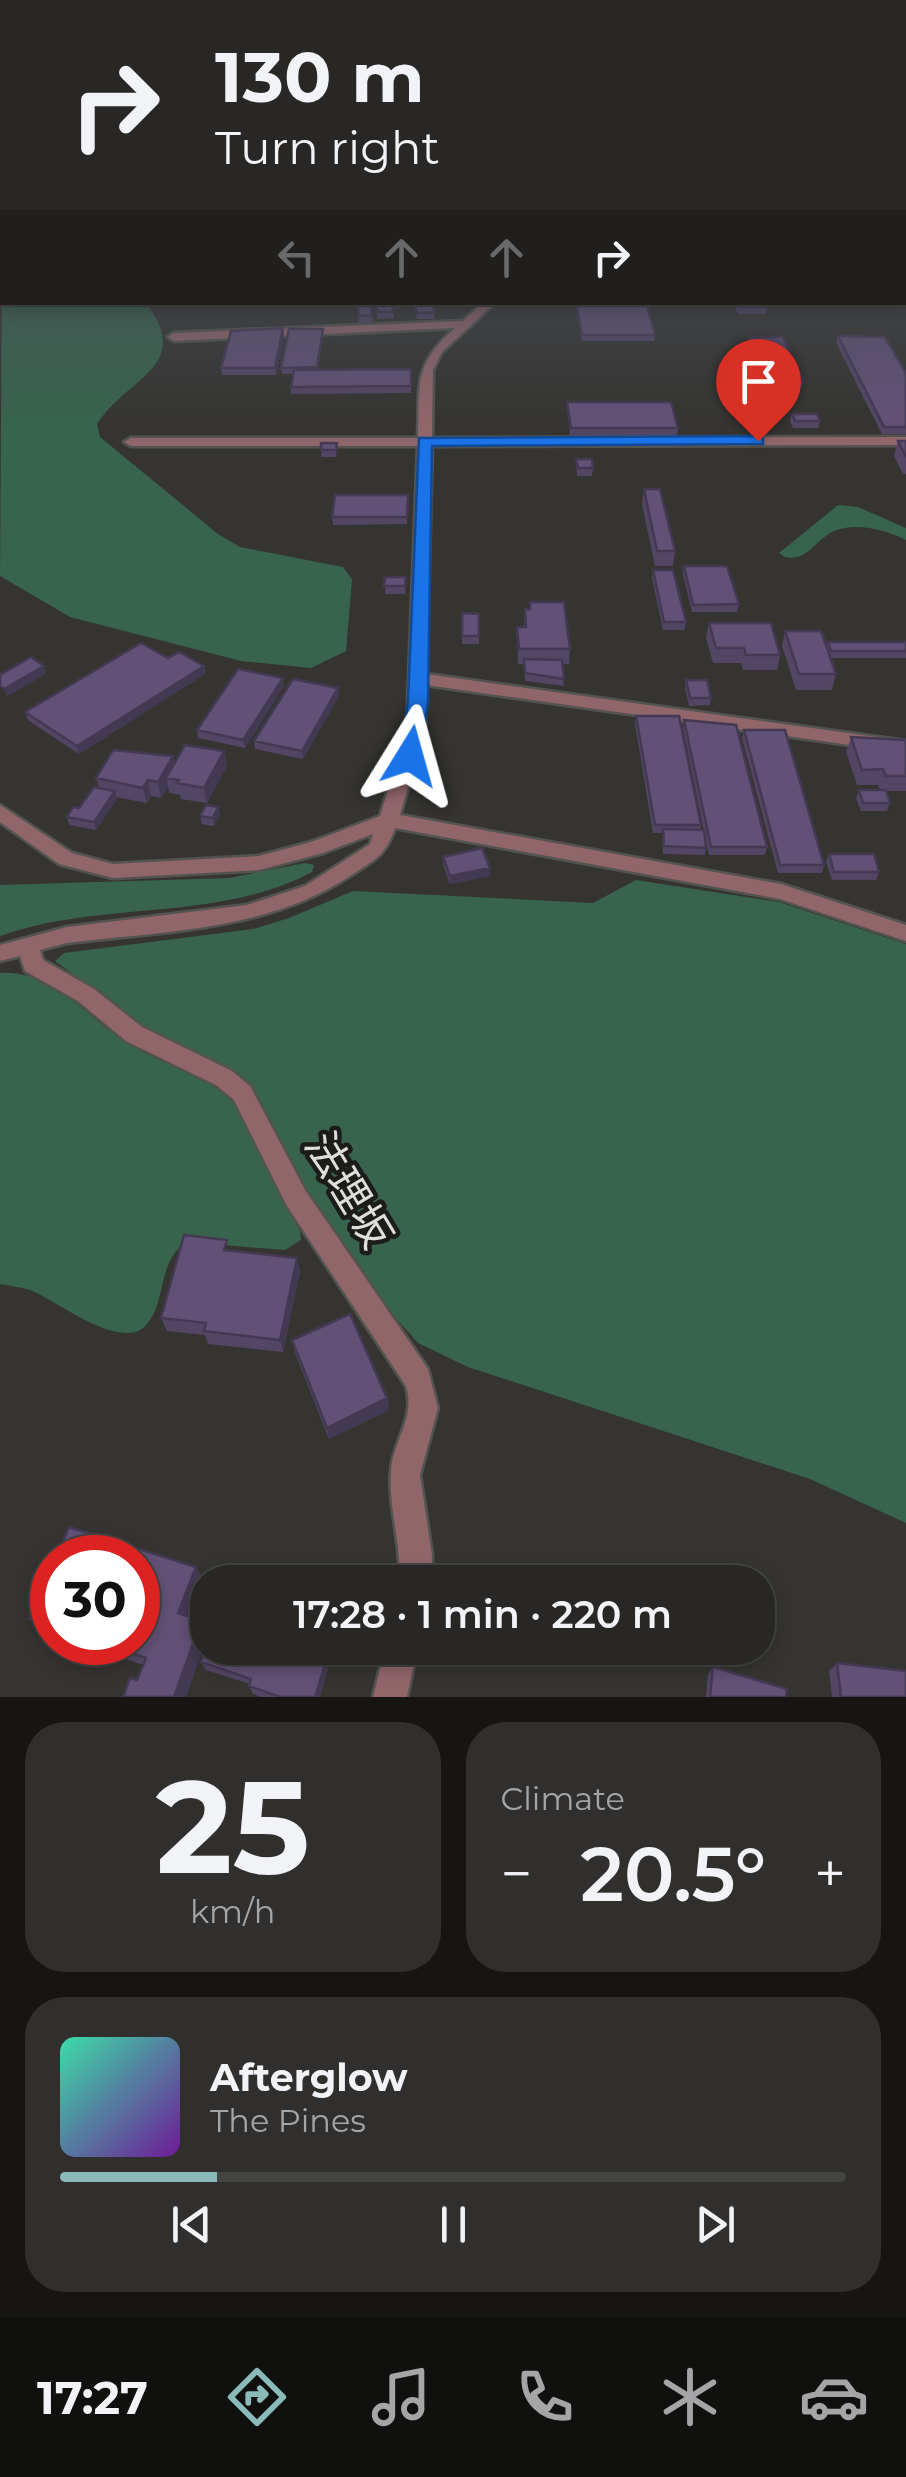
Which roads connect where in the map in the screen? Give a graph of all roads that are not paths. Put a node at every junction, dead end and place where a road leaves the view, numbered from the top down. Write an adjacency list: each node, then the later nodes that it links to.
1 (488, 305): 2 (street)
2 (466, 324): 3 (street); 6 (street)
3 (174, 337)
4 (906, 441): 6 (street)
5 (130, 442): 6 (street)
6 (424, 442): 7 (street)
7 (418, 678): 8 (street); 10 (street)
8 (906, 747)
9 (0, 812): 10 (street)
10 (390, 820): 11 (street); 12 (street)
11 (906, 933)
12 (28, 944): 13 (street); 14 (street, 法理坂)
13 (0, 953)
14 (417, 1565)
15 (397, 1665): 16 (street)
16 (390, 1697)

